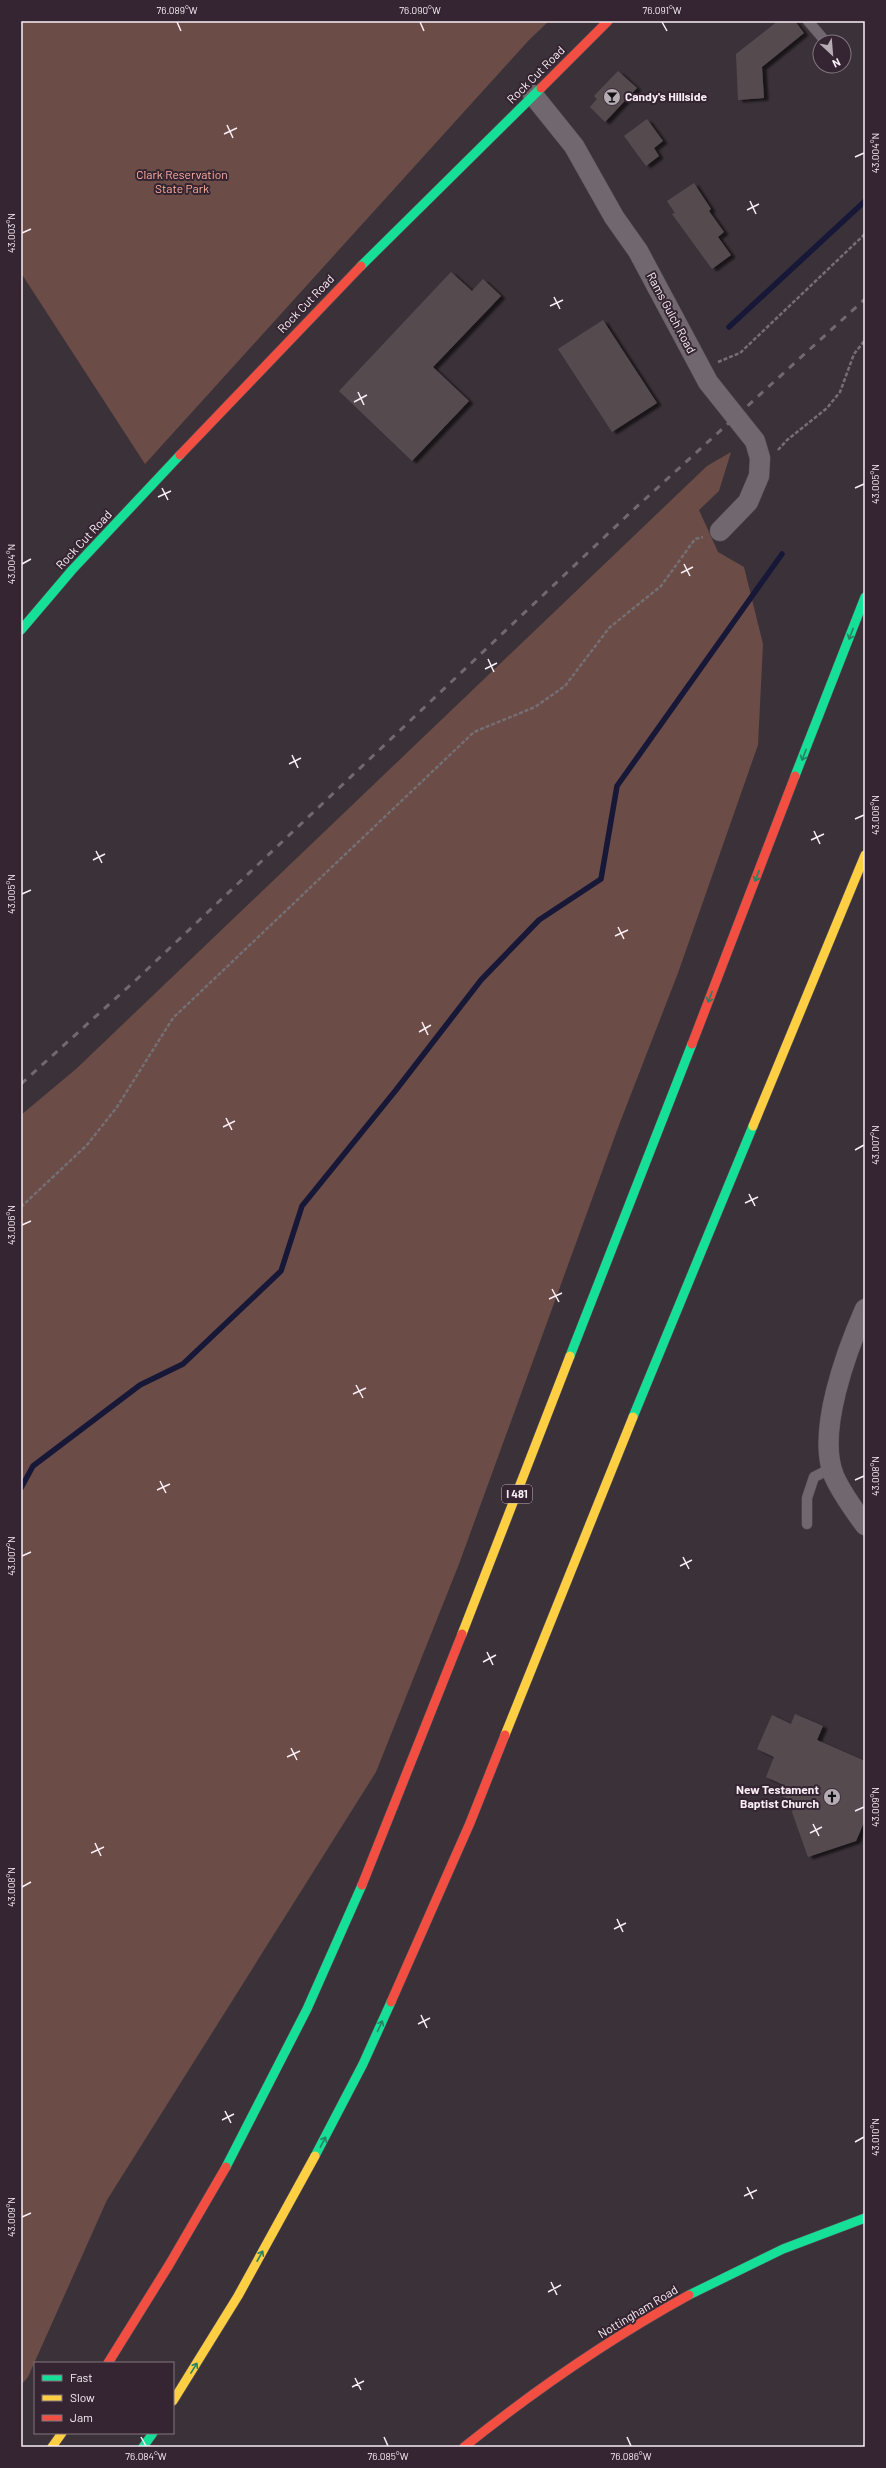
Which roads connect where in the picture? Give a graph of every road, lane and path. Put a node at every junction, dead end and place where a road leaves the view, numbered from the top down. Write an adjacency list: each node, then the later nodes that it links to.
1 (608, 21): 4 (main road, Rock Cut Road)
2 (808, 21): 3 (lane)
3 (819, 34)
4 (533, 95): 7 (street, Rams Gulch Road); 11 (main road, Rock Cut Road)
5 (865, 234): 7 (path)
6 (865, 340): 8 (path)
7 (700, 368): 9 (street, Rams Gulch Road)
8 (776, 451)
9 (720, 531): 13 (path)
10 (865, 597): 19 (main road, I 481, one-way to 19)
11 (21, 630)
12 (865, 855): 20 (main road, one-way to 12)
13 (21, 1207)
14 (865, 1309): 15 (street)
15 (832, 1468): 16 (street); 17 (lane)
16 (864, 1521)
17 (807, 1524)
18 (865, 2218): 25 (main road, Nottingham Road)
19 (109, 2362)
20 (174, 2399)
21 (61, 2434): 23 (main road)
22 (152, 2434): 24 (main road)
23 (52, 2447)
24 (143, 2447)
25 (464, 2447)

